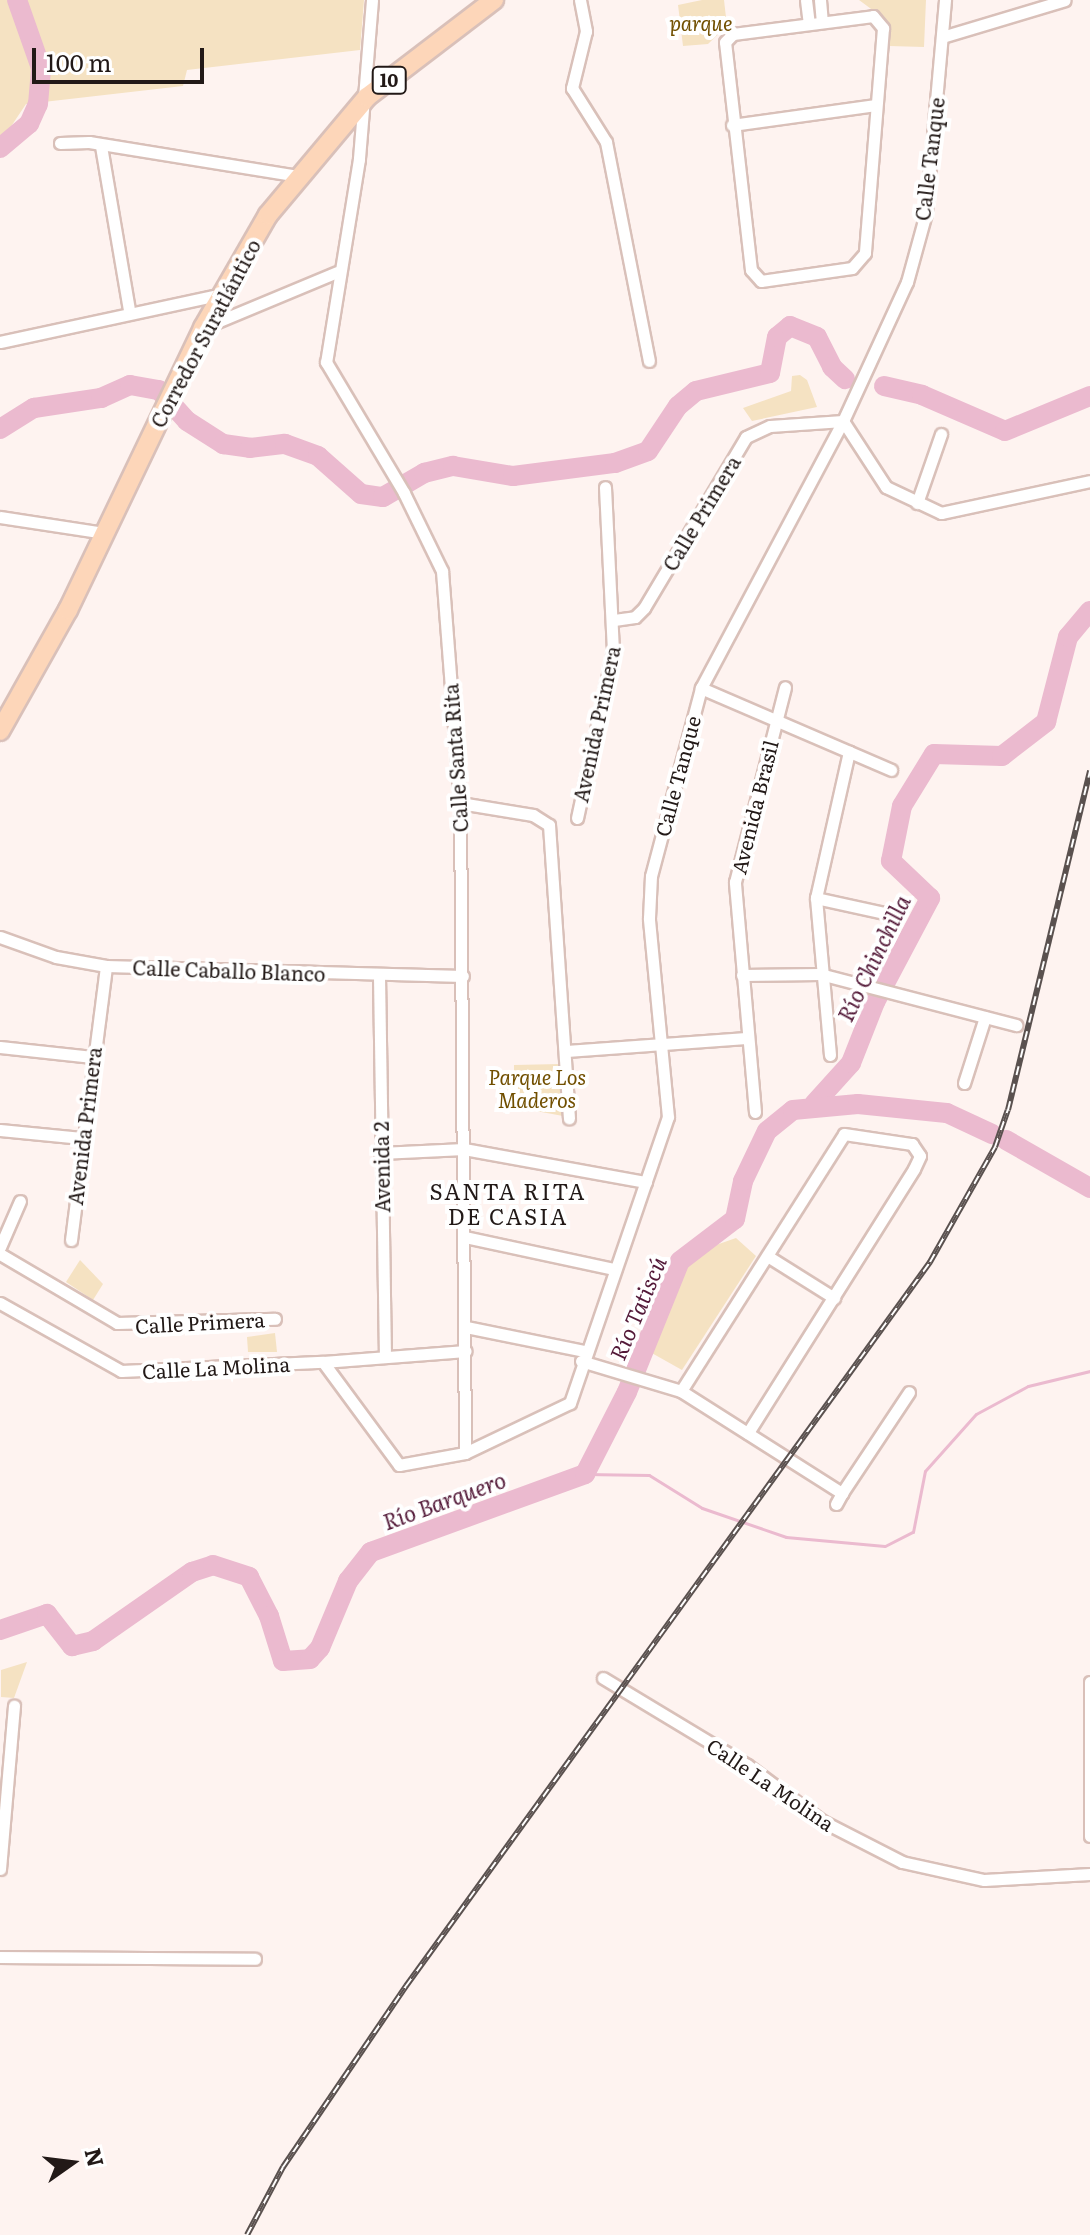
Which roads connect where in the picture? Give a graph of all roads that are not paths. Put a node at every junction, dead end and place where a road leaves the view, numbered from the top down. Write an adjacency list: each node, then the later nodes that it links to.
1 (372, 0): 11 (street, Calle Santa Rita)
2 (494, 0): 11 (main road, Corredor Suratlántico / 10)
3 (580, 0): 22 (street)
4 (806, 0): 9 (street)
5 (820, 0): 8 (street)
6 (945, 0): 10 (street, Calle Tanque)
7 (1065, 0): 10 (street)
8 (822, 22): 9 (street); 12 (street)
9 (809, 24): 13 (street)
10 (942, 37): 23 (street, Calle Tanque)
11 (367, 97): 16 (main road, Corredor Suratlántico / 10); 17 (street, Calle Santa Rita)
12 (876, 105): 13 (street); 13 (street)
13 (732, 125)
14 (60, 143): 15 (street)
15 (101, 146): 16 (street); 19 (street)
16 (299, 176): 18 (main road, Corredor Suratlántico / 10)
17 (337, 272): 20 (street); 37 (street, Calle Santa Rita)
18 (222, 294): 19 (street); 20 (main road, Corredor Suratlántico / 10)
19 (129, 310): 21 (street)
20 (203, 328): 29 (main road, Corredor Suratlántico / 10)
21 (0, 342)
22 (649, 361)
23 (843, 421): 27 (street); 30 (street, Calle Primera); 32 (street, Calle Tanque)
24 (941, 434): 27 (street)
25 (1090, 481): 27 (street)
26 (605, 487): 30 (street, Avenida Primera)
27 (917, 503)
28 (0, 517): 29 (street)
29 (105, 533): 34 (main road, Corredor Suratlántico / 10)
30 (614, 620): 38 (street, Avenida Primera)
31 (785, 687): 33 (street, Avenida Brasil)
32 (701, 688): 33 (street); 50 (street, Calle Tanque)
33 (776, 720): 35 (street); 44 (street, Avenida Brasil)
34 (0, 731)
35 (849, 752): 36 (street); 39 (street)
36 (891, 770)
37 (460, 803): 46 (street, Calle Santa Rita); 52 (street)
38 (577, 818)
39 (816, 898): 40 (street); 43 (street)
40 (893, 915)
41 (0, 937): 42 (street, Calle Caballo Blanco)
42 (106, 966): 45 (street, Calle Caballo Blanco); 54 (street, Avenida Primera)
43 (820, 974): 44 (street); 47 (street); 53 (street)
44 (742, 975): 49 (street, Avenida Brasil)
45 (379, 976): 46 (street, Calle Caballo Blanco); 61 (street, Avenida 2)
46 (463, 976): 60 (street, Calle Santa Rita)
47 (985, 1017): 48 (street); 55 (street)
48 (1016, 1025)
49 (748, 1038): 50 (street); 56 (street, Avenida Brasil)
50 (665, 1043): 52 (street); 62 (street, Calle Tanque)
51 (0, 1047): 54 (street)
52 (565, 1051): 57 (street)
53 (830, 1055)
54 (92, 1057): 59 (street, Avenida Primera)
55 (964, 1083)
56 (755, 1112)
57 (569, 1118)
58 (0, 1130): 59 (street)
59 (82, 1138): 65 (street, Avenida Primera)
60 (464, 1149): 61 (street); 62 (street); 64 (street, Calle Santa Rita)
61 (380, 1153): 76 (street, Avenida 2)
62 (646, 1182): 69 (street, Calle Tanque)
63 (20, 1201): 66 (street)
64 (465, 1237): 69 (street); 73 (street, Calle Santa Rita)
65 (71, 1240)
66 (0, 1247)
67 (0, 1254): 72 (street, Calle Primera)
68 (769, 1257): 70 (street); 70 (street); 78 (street)
69 (614, 1269): 75 (street, Calle Tanque)
70 (834, 1298): 80 (street)
71 (0, 1303): 77 (street, Calle La Molina)
72 (275, 1319)
73 (466, 1327): 74 (street, Calle Santa Rita); 75 (street)
74 (466, 1351): 76 (street, Calle La Molina); 81 (street, Calle Santa Rita)
75 (582, 1356): 78 (street); 81 (street, Calle Tanque)
76 (385, 1357): 77 (street, Calle La Molina)
77 (323, 1362): 81 (street, Calle Tanque)
78 (681, 1391): 80 (street)
79 (903, 1396): 80 (street)
80 (748, 1433)
81 (465, 1453)
82 (603, 1678): 88 (street, Calle La Molina)
83 (1090, 1682): 84 (street)
84 (1088, 1700): 86 (street)
85 (14, 1706): 87 (street)
86 (1090, 1836)
87 (0, 1869)
88 (1090, 1874)
89 (0, 1957): 90 (street)
90 (255, 1959)

